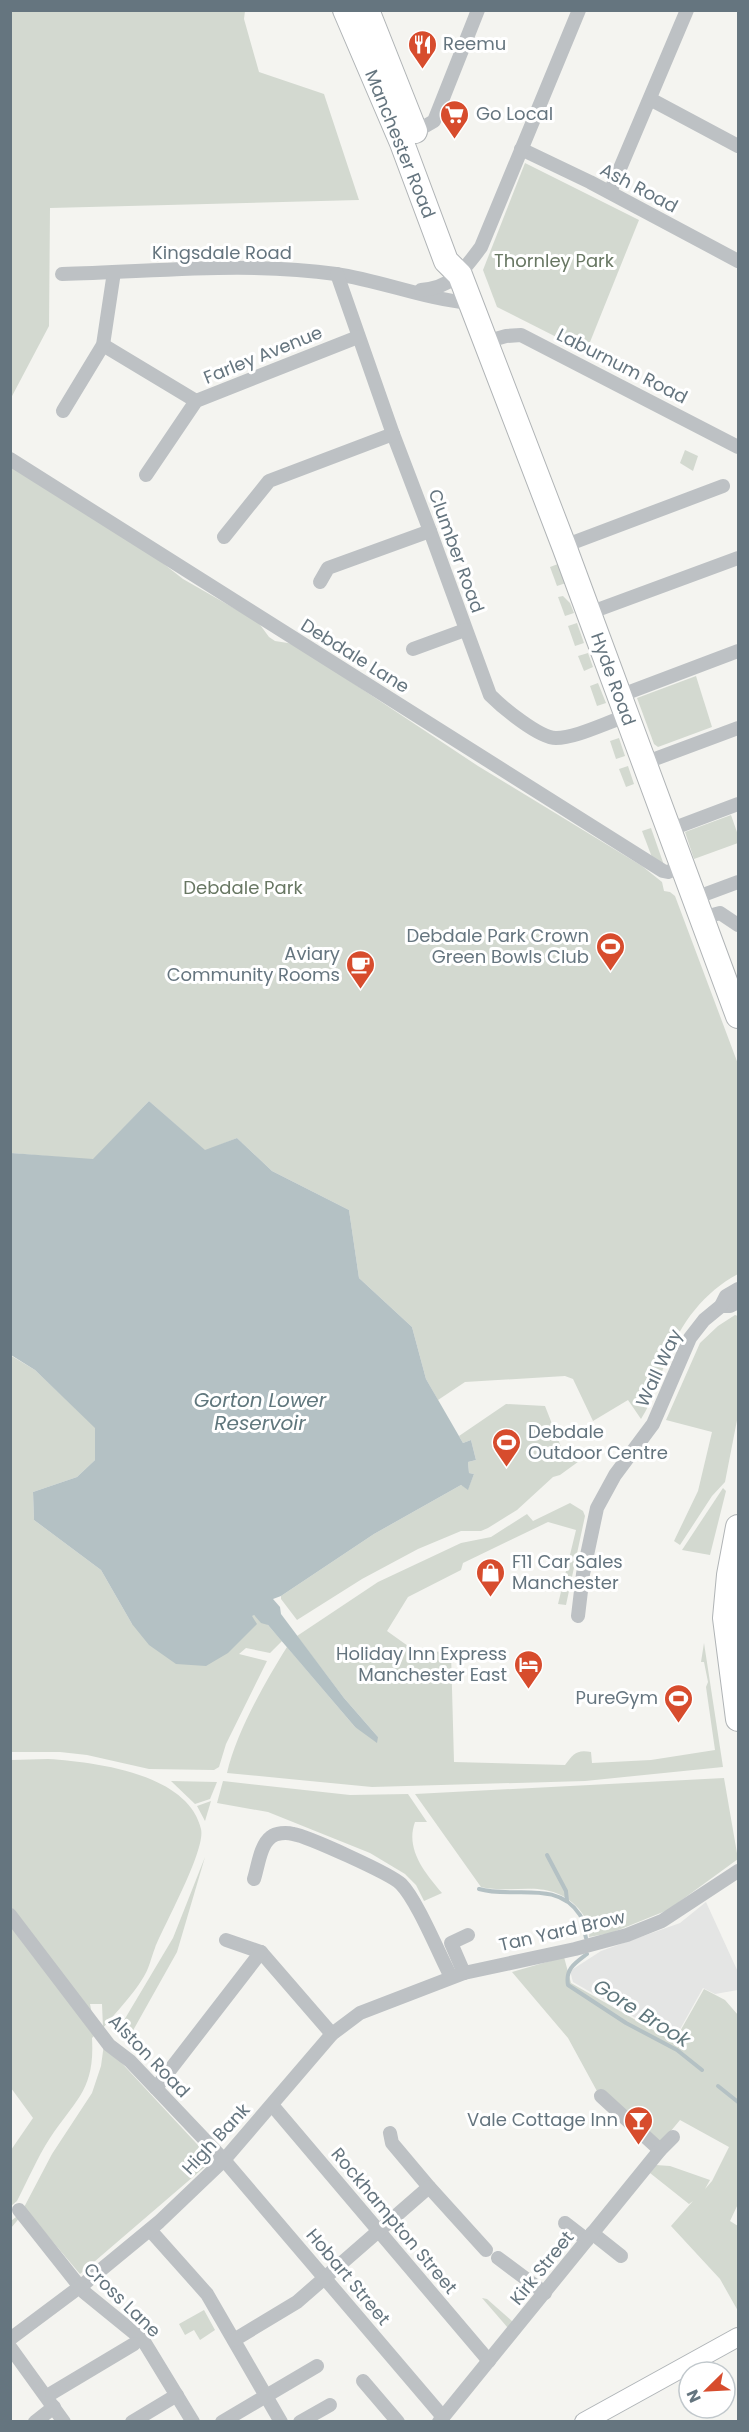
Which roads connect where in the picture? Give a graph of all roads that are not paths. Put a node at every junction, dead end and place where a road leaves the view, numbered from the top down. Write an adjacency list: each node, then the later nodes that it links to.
1 (345, 10): 15 (highway, Manchester Road)
2 (367, 10): 7 (highway, Manchester Road)
3 (478, 10): 7 (street)
4 (579, 10): 9 (street)
5 (687, 10): 6 (street)
6 (650, 99): 8 (street); 10 (street)
7 (415, 132): 15 (highway, Manchester Road)
8 (738, 146)
9 (521, 149): 10 (street, Ash Road); 15 (street)
10 (610, 192): 11 (street, Ash Road)
11 (738, 261)
12 (114, 272): 13 (street, Kingsdale Road); 14 (street, Kingsdale Road); 20 (street)
13 (62, 274)
14 (337, 274): 16 (street, Kingsdale Road); 18 (street, Clumber Road)
15 (460, 275): 16 (street, Kingsdale Road); 17 (highway, Manchester Road)
16 (416, 291): 17 (street, Kingsdale Road)
17 (470, 303): 19 (highway, Manchester Road)
18 (358, 336): 21 (street, Farley Avenue); 23 (street, Clumber Road)
19 (485, 342): 24 (street, Laburnum Road); 30 (highway, Hyde Road)
20 (103, 345): 21 (street); 22 (street)
21 (196, 401): 26 (street, Farley Avenue)
22 (63, 411)
23 (393, 434): 28 (street, Clumber Road); 29 (street)
24 (738, 447)
25 (10, 459): 42 (street, Debdale Lane)
26 (146, 475)
27 (723, 486): 30 (street)
28 (430, 531): 32 (street); 34 (street, Clumber Road)
29 (224, 537)
30 (564, 546): 33 (highway, Hyde Road)
31 (738, 558): 33 (street)
32 (320, 582)
33 (589, 613): 37 (highway, Hyde Road)
34 (465, 630): 35 (street); 37 (street, Clumber Road)
35 (413, 649)
36 (738, 651): 37 (street, Clumber Road)
37 (623, 706): 39 (highway, Hyde Road)
38 (738, 728): 39 (street)
39 (644, 763): 41 (highway, Hyde Road)
40 (738, 804): 41 (street)
41 (669, 830): 42 (highway, Hyde Road)
42 (683, 866): 44 (highway, Hyde Road)
43 (738, 882): 44 (street)
44 (698, 908): 45 (street); 46 (highway, Hyde Road)
45 (738, 925)
46 (738, 1016)
47 (738, 1288): 49 (street, Wall Way)
48 (738, 1302): 49 (street, Wall Way)
49 (721, 1306): 52 (street, Wall Way)
50 (738, 1527): 51 (highway)
51 (736, 1557): 53 (highway)
52 (578, 1616)
53 (733, 1634): 54 (highway)
54 (738, 1710)
55 (738, 1871): 61 (street, Tan Yard Brow)
56 (254, 1879): 61 (street)
57 (10, 1915): 63 (street, Alston Road)
58 (468, 1935): 61 (street)
59 (226, 1940): 60 (street)
60 (261, 1952): 62 (street); 63 (street)
61 (457, 1975): 62 (street, High Bank)
62 (332, 2034): 65 (street, High Bank)
63 (156, 2088): 69 (street, Alston Road)
64 (602, 2096): 68 (street)
65 (272, 2105): 69 (street, High Bank); 74 (street, Rockhampton Street)
66 (390, 2133): 70 (street)
67 (673, 2137): 68 (street, Kirk Street)
68 (660, 2150): 75 (street, Kirk Street)
69 (224, 2160): 73 (street, High Bank); 79 (street, Hobart Street)
70 (429, 2187): 74 (street); 76 (street)
71 (19, 2210): 80 (street, Cross Lane)
72 (565, 2223): 75 (street)
73 (150, 2230): 80 (street, High Bank); 84 (street)
74 (377, 2230): 79 (street); 87 (street, Rockhampton Street)
75 (590, 2237): 77 (street); 81 (street, Kirk Street)
76 (486, 2250)
77 (621, 2256)
78 (498, 2258): 81 (street)
79 (324, 2277): 84 (street); 95 (street, Hobart Street)
80 (80, 2288): 83 (street, High Bank); 91 (street, Cross Lane)
81 (545, 2293): 87 (street, Kirk Street)
82 (738, 2337): 104 (street)
83 (10, 2338)
84 (234, 2340): 92 (street)
85 (134, 2344): 90 (street)
86 (10, 2347): 94 (street)
87 (489, 2361): 95 (street, Kirk Street)
88 (317, 2366): 92 (street)
89 (363, 2381): 103 (street)
90 (52, 2393)
91 (177, 2395): 98 (street); 99 (street, Cross Lane)
92 (267, 2396): 100 (street); 101 (street)
93 (330, 2404): 102 (street)
94 (54, 2407): 96 (street); 97 (street)
95 (441, 2419)
96 (35, 2421)
97 (64, 2421)
98 (132, 2421)
99 (193, 2421)
100 (222, 2421)
101 (281, 2421)
102 (300, 2421)
103 (398, 2421)
104 (587, 2421)

